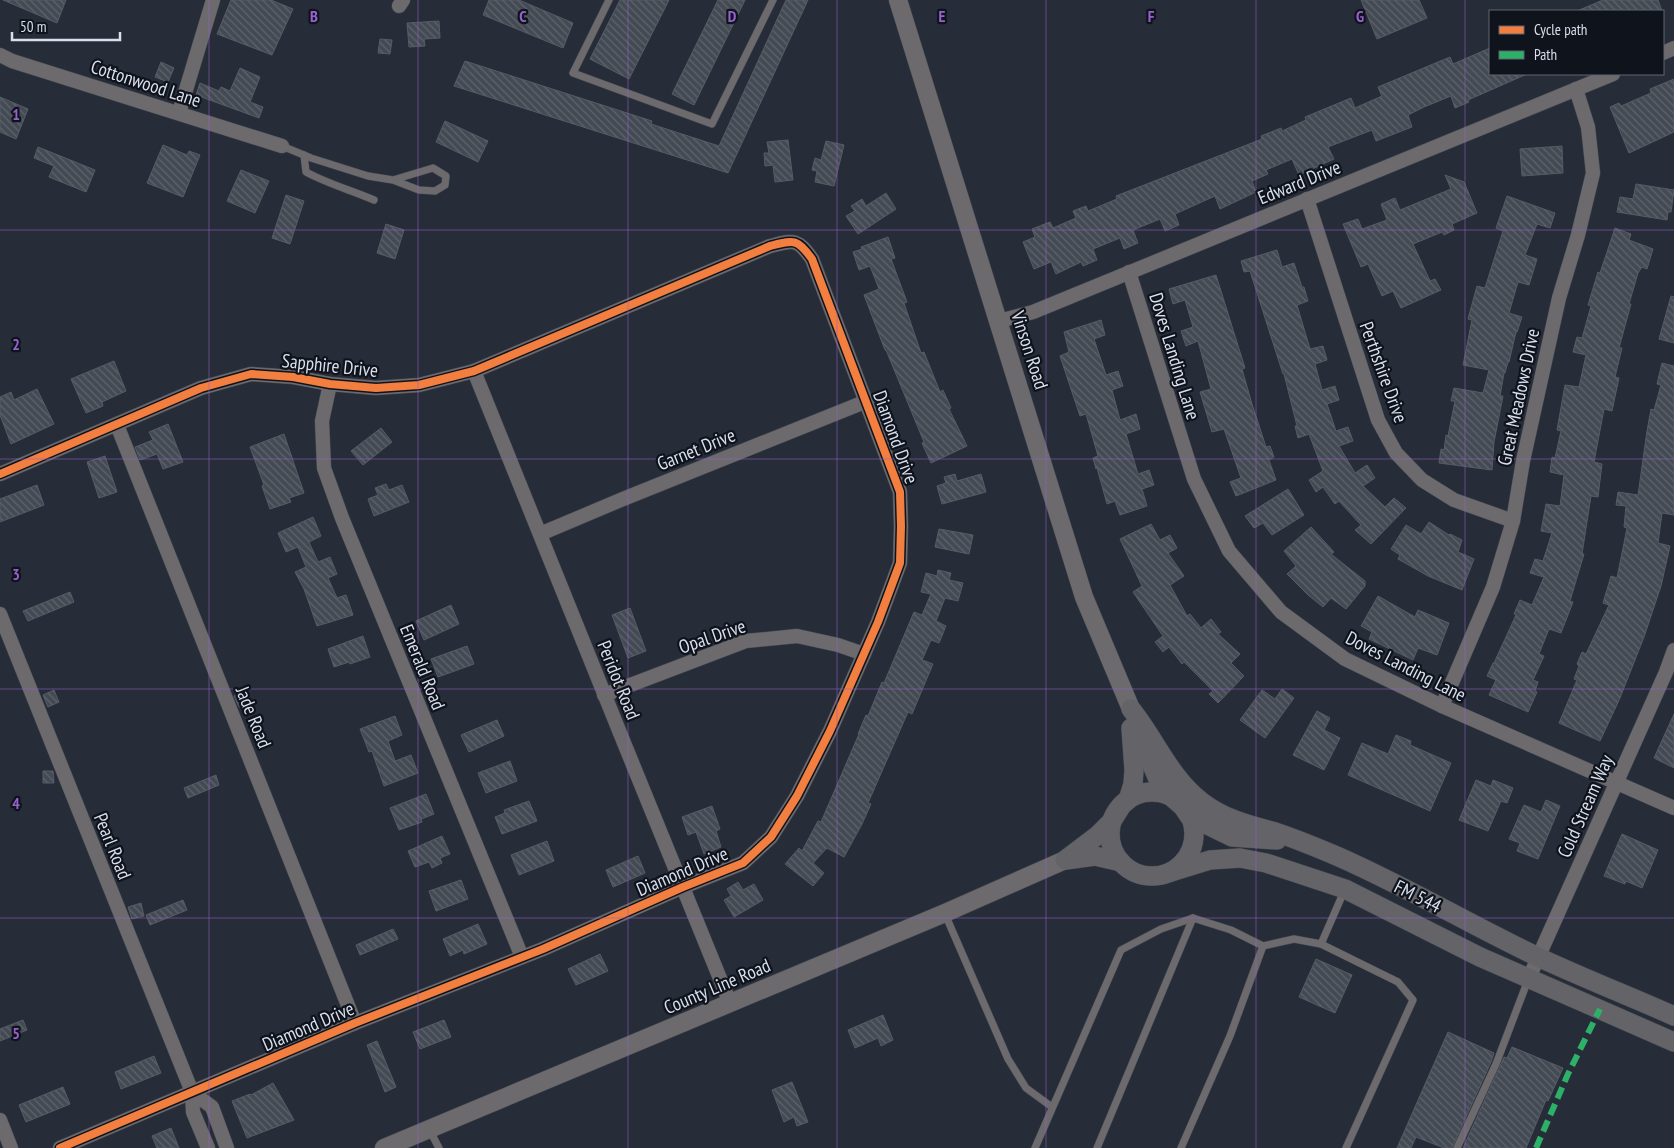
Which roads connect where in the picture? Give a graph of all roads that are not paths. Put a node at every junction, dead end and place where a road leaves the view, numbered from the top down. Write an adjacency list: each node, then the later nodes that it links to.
1 (213, 0): 8 (street)
2 (609, 0): 3 (lane)
3 (773, 0)
4 (898, 0): 16 (street, Vinson Road)
5 (0, 55): 8 (street, Cottonwood Lane)
6 (1611, 75): 7 (street, Edward Drive)
7 (1576, 89): 12 (street, Edward Drive); 22 (street, Great Meadows Drive)
8 (179, 113): 9 (street, Cottonwood Lane)
9 (282, 146): 10 (lane)
10 (304, 155): 11 (lane); 13 (lane)
11 (393, 180): 11 (lane)
12 (1307, 199): 15 (street, Edward Drive); 22 (street, Perthshire Drive)
13 (374, 200)
14 (770, 246): 17 (street, Sapphire Drive); 19 (street, Diamond Drive)
15 (1129, 272): 16 (street, Edward Drive); 28 (street, Doves Landing Lane)
16 (998, 321): 29 (street, Vinson Road)
17 (474, 371): 18 (street, Sapphire Drive); 23 (street, Peridot Road)
18 (330, 384): 20 (street, Sapphire Drive); 46 (street, Emerald Road)
19 (867, 402): 23 (street, Garnet Drive); 26 (street, Diamond Drive)
20 (117, 425): 21 (street, Sapphire Drive); 51 (street, Jade Road)
21 (0, 474)
22 (1513, 521): 28 (street, Great Meadows Drive)
23 (540, 534): 27 (street, Peridot Road)
24 (0, 614): 53 (street, Pearl Road)
25 (1674, 650): 30 (street, Cold Stream Way)
26 (864, 654): 27 (street, Opal Drive); 40 (street, Diamond Drive)
27 (604, 695): 40 (street, Peridot Road)
28 (1442, 706): 30 (street, Doves Landing Lane)
29 (1131, 709): 31 (main road); 32 (main road); 36 (main road, FM 544)
30 (1617, 783): 33 (street, Doves Landing Lane); 47 (street, Cold Stream Way)
31 (1174, 799): 32 (main road); 34 (main road)
32 (1128, 800): 35 (main road)
33 (1674, 808)
34 (1189, 816): 36 (main road); 39 (main road)
35 (1112, 821): 37 (main road); 38 (main road)
36 (1298, 841): 47 (main road, FM 544)
37 (1065, 860): 38 (main road); 42 (street, County Line Road)
38 (1121, 862): 39 (main road)
39 (1168, 873): 41 (main road, FM 544)
40 (683, 887): 46 (street, Diamond Drive); 49 (street, Peridot Road)
41 (1345, 889): 44 (lane); 48 (main road, FM 544)
42 (945, 913): 49 (street, County Line Road); 54 (lane)
43 (1193, 918): 45 (lane); 54 (lane); 64 (lane)
44 (1321, 944): 45 (lane); 66 (lane)
45 (1263, 946): 65 (lane)
46 (522, 957): 51 (street, Diamond Drive)
47 (1538, 957): 48 (street, Cold Stream Way); 50 (main road, FM 544)
48 (1529, 978): 52 (main road, FM 544); 67 (lane)
49 (730, 1003): 56 (street, County Line Road)
50 (1674, 1016)
51 (355, 1023): 53 (street, Diamond Drive)
52 (1674, 1042)
53 (192, 1092): 59 (street, Diamond Drive); 60 (street, Pearl Road); 61 (street)
54 (1052, 1107): 63 (lane)
55 (0, 1120): 58 (street)
56 (429, 1129): 57 (street, County Line Road); 62 (lane)
57 (391, 1147)
58 (11, 1148)
59 (60, 1148)
60 (208, 1148)
61 (227, 1148)
62 (440, 1148)
63 (1034, 1148)
64 (1097, 1148)
65 (1181, 1148)
66 (1346, 1148)
67 (1457, 1148)

